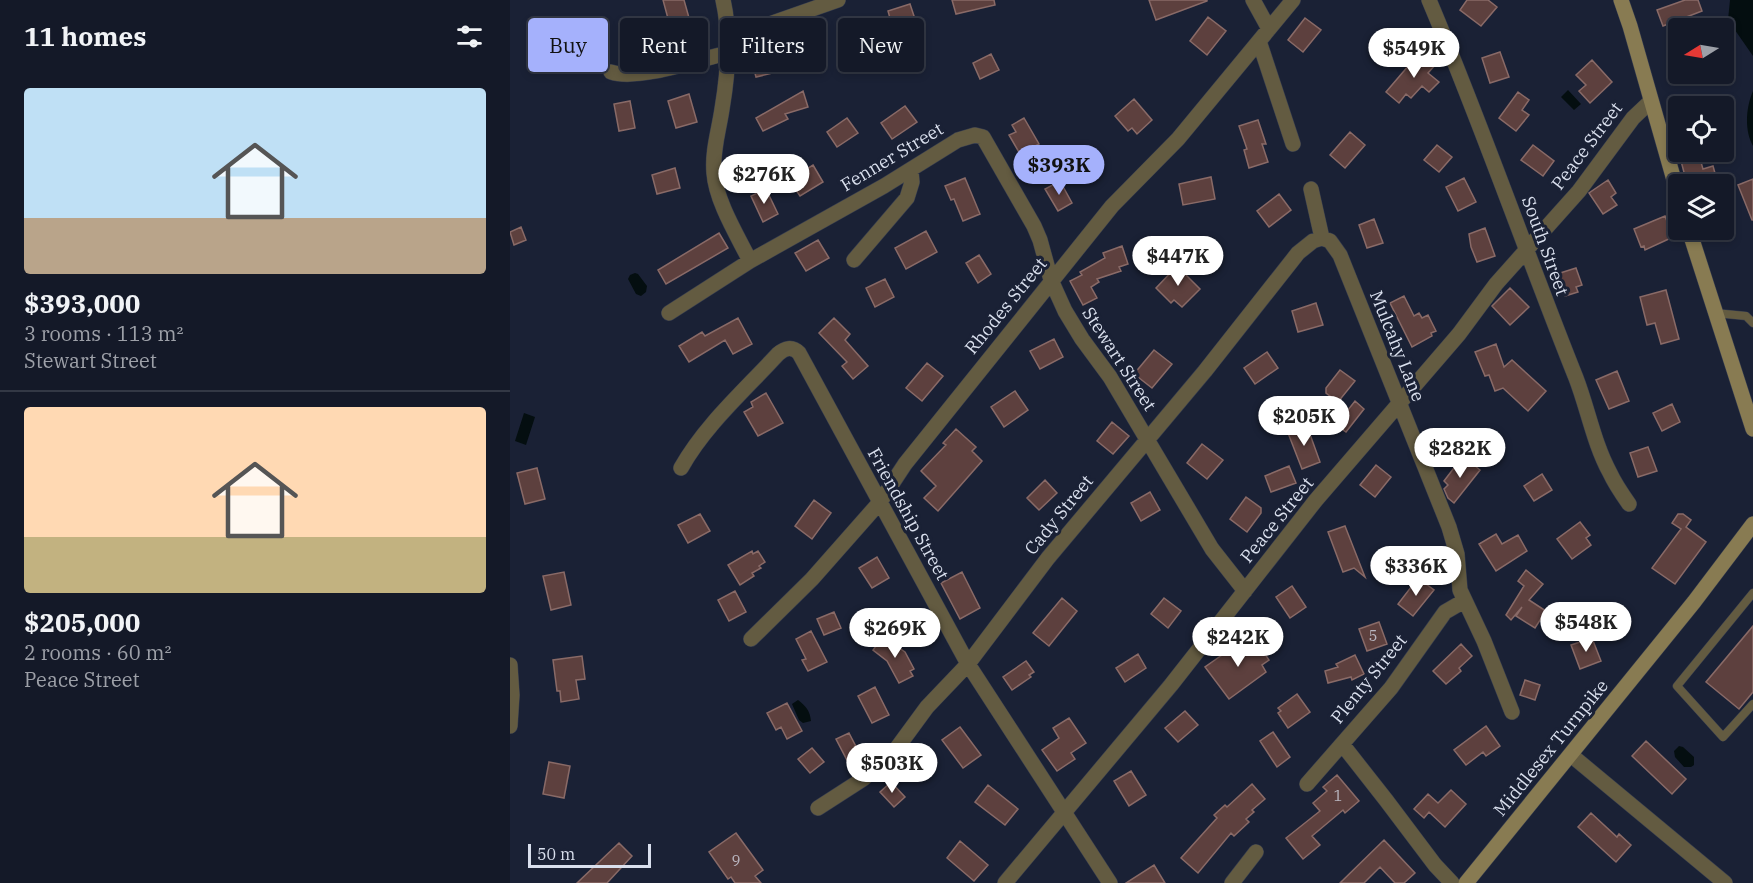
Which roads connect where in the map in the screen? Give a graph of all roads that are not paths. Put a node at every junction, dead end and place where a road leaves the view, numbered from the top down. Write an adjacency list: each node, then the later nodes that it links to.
1 (723, 0): 7 (street)
2 (838, 0): 8 (street)
3 (1252, 0): 9 (street)
4 (1293, 0): 9 (street, Rhodes Street)
5 (1429, 0): 21 (street, South Street)
6 (1620, 0): 13 (main road)
7 (726, 18)
8 (787, 18)
9 (1264, 35): 15 (street); 24 (street, Rhodes Street)
10 (720, 55): 11 (street)
11 (611, 72)
12 (726, 72): 23 (street)
13 (1651, 101): 17 (main road); 21 (street, Peace Street)
14 (983, 136): 16 (street, Fenner Street); 24 (street, Stewart Street)
15 (1293, 144)
16 (911, 170): 22 (street); 23 (street, Fenner Street)
17 (1672, 174)
18 (1311, 189): 19 (street)
19 (1322, 238): 28 (street, Mulcahy Lane); 30 (street, Cady Street)
20 (1692, 240): 26 (main road)
21 (1527, 250): 28 (street, Peace Street); 33 (street, South Street)
22 (854, 260)
23 (750, 261): 25 (street, Fenner Street)
24 (1051, 280): 30 (street, Stewart Street); 32 (street, Rhodes Street)
25 (669, 313)
26 (1715, 313): 27 (lane); 29 (main road)
27 (1753, 323)
28 (1400, 403): 35 (street, Peace Street); 37 (street, Mulcahy Lane)
29 (1753, 429)
30 (1146, 439): 35 (street, Stewart Street); 39 (street, Cady Street)
31 (681, 468): 32 (street, Friendship Street)
32 (880, 502): 38 (street, Rhodes Street); 39 (street, Friendship Street)
33 (1629, 504)
34 (1753, 524): 45 (main road, Middlesex Turnpike)
35 (1245, 591): 48 (street, Peace Street)
36 (1753, 593): 41 (lane)
37 (1464, 601): 42 (street, Mulcahy Lane); 44 (street, Plenty Street)
38 (752, 639)
39 (968, 664): 47 (street, Cady Street); 48 (street, Friendship Street)
40 (510, 665): 43 (street)
41 (1753, 704)
42 (1512, 712)
43 (510, 726)
44 (1342, 744): 46 (street, Plenty Street); 53 (street)
45 (1571, 755): 54 (main road, Middlesex Turnpike); 55 (street)
46 (1307, 784)
47 (818, 808)
48 (1064, 813): 50 (street, Peace Street); 51 (street, Friendship Street)
49 (1256, 852): 52 (street)
50 (1005, 883)
51 (1110, 883)
52 (1232, 883)
53 (1452, 883)
54 (1466, 883)
55 (1725, 883)

